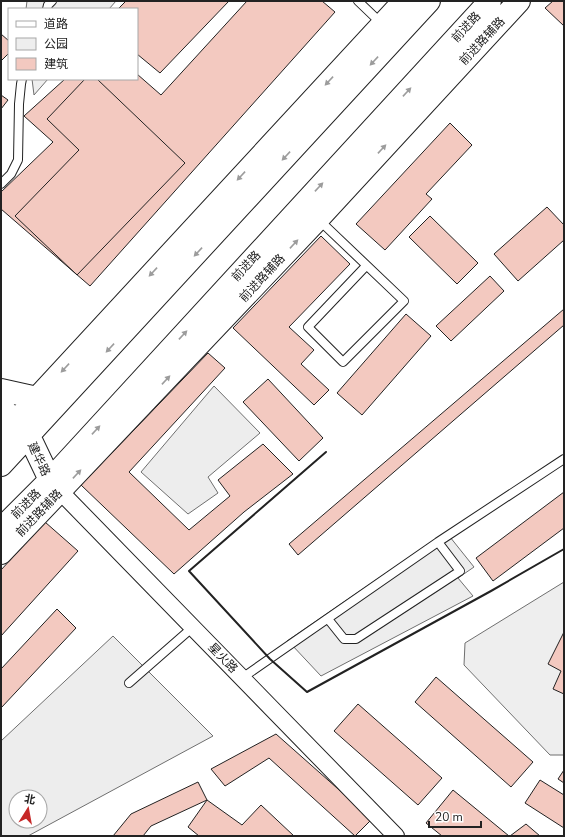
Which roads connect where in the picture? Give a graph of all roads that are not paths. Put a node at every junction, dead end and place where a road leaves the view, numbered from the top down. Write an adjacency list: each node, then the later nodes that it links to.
1 (358, 1): 6 (lane)
2 (404, 1): 6 (main road)
3 (429, 1): 6 (main road)
4 (490, 1): 9 (main road, 前进路, one-way to 4)
5 (520, 1): 9 (main road, 前进路辅路, one-way to 5)
6 (388, 31): 11 (main road, one-way to 11); 13 (main road, one-way to 13)
7 (22, 80): 8 (lane)
8 (1, 184)
9 (310, 212): 10 (lane); 17 (main road, 前进路, one-way to 9)
10 (366, 266): 10 (lane)
11 (85, 374): 13 (main road); 14 (main road)
12 (1, 390): 13 (main road)
13 (37, 398): 14 (main road)
14 (9, 432): 16 (main road); 17 (main road, 建华路)
15 (564, 459): 19 (lane)
16 (1, 465)
17 (55, 486): 18 (main road, 前进路); 20 (main road, 前进路辅路); 22 (street, 星火路)
18 (1, 530)
19 (438, 542): 21 (lane); 21 (lane)
20 (1, 553)
21 (328, 619): 23 (lane)
22 (193, 627): 23 (street, 星火路); 24 (lane)
23 (242, 678): 25 (street, 星火路)
24 (129, 683)
25 (396, 836)

